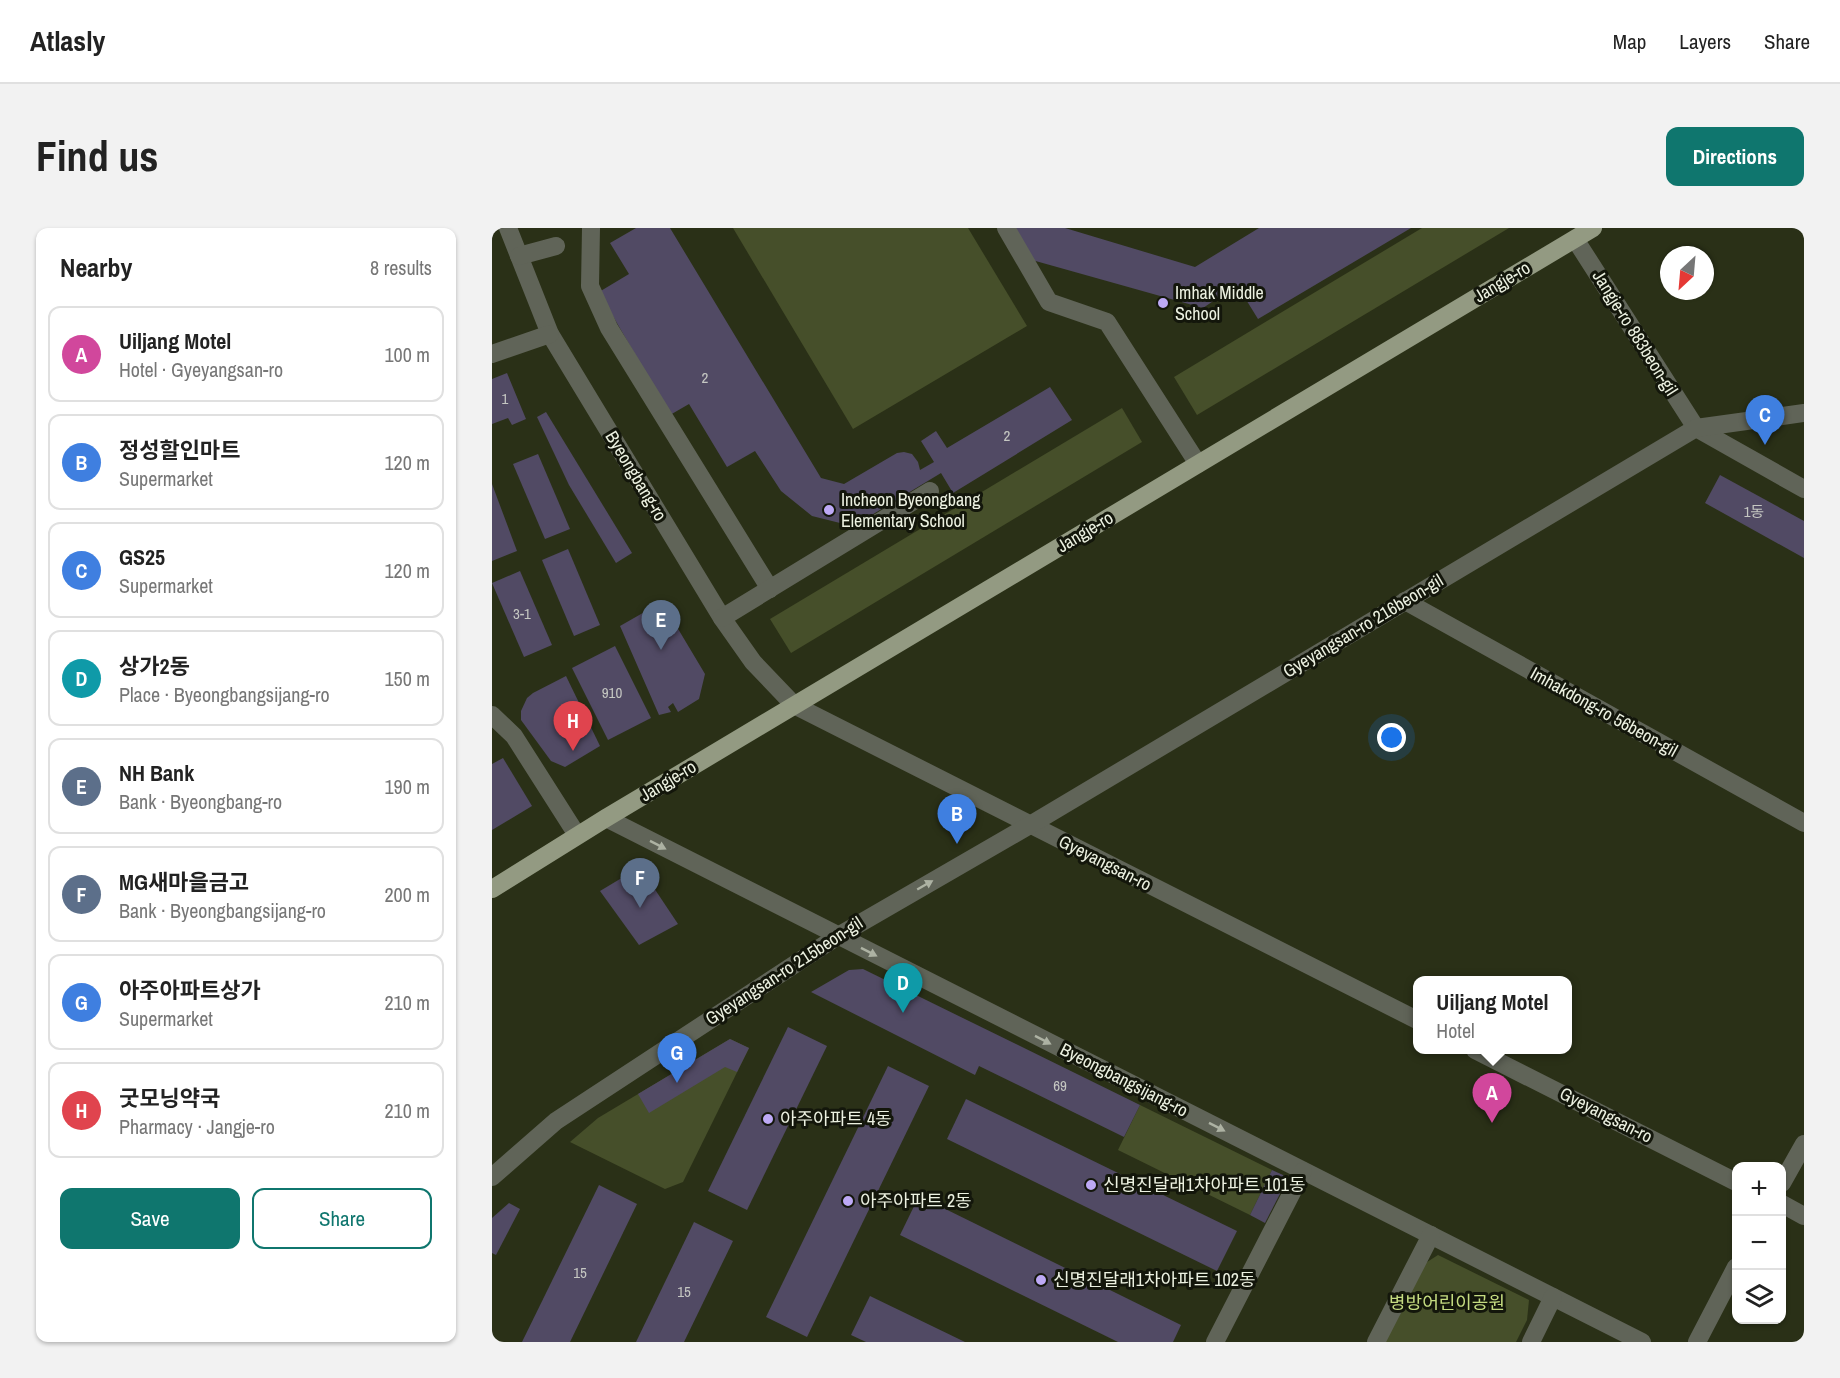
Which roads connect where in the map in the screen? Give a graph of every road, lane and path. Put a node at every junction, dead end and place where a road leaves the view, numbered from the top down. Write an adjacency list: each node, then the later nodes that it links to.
1 (508, 228): 7 (street, Byeongbang-ro)
2 (591, 228): 15 (street)
3 (1006, 228): 12 (street)
4 (1593, 228): 5 (main road, Jangje-ro)
5 (1575, 239): 11 (street, Jangje-ro 883beon-gil); 12 (main road, Jangje-ro)
6 (556, 246): 7 (street)
7 (519, 256): 8 (street, Byeongbang-ro)
8 (550, 334): 9 (street); 17 (street, Byeongbang-ro)
9 (492, 354)
10 (1804, 413): 11 (street)
11 (1696, 428): 13 (street, Jangje-ro 883beon-gil); 16 (street, Gyeyangsan-ro 216beon-gil)
12 (1198, 464): 18 (main road, Jangje-ro)
13 (1804, 489)
14 (930, 491): 15 (street)
15 (770, 589): 17 (street)
16 (1405, 601): 21 (street, Imhakdong-ro 56beon-gil); 22 (street, Gyeyangsan-ro 216beon-gil)
17 (723, 618): 18 (street, Byeongbang-ro)
18 (794, 705): 20 (main road, Jangje-ro); 22 (street, Gyeyangsan-ro)
19 (492, 715): 23 (street)
20 (606, 818): 23 (main road, Jangje-ro); 25 (street, Byeongbangsijang-ro, one-way to 25)
21 (1804, 823)
22 (1030, 825): 25 (street, Gyeyangsan-ro 215beon-gil, one-way to 22); 26 (street, Gyeyangsan-ro)
23 (577, 835): 24 (main road, Jangje-ro)
24 (492, 889)
25 (837, 936): 29 (street, Byeongbangsijang-ro, one-way to 29); 31 (street, Gyeyangsan-ro 215beon-gil)
26 (1413, 1018)
27 (1483, 1054): 32 (street, Gyeyangsan-ro)
28 (1804, 1144): 30 (street)
29 (1303, 1171): 35 (street, Byeongbangsijang-ro); 38 (street)
30 (1786, 1176)
31 (492, 1177)
32 (1732, 1179)
33 (1786, 1206): 34 (street)
34 (1804, 1216)
35 (1431, 1235): 37 (street, Byeongbangsijang-ro); 39 (street)
36 (1735, 1270): 42 (street)
37 (1553, 1298): 40 (street); 41 (street, Byeongbangsijang-ro)
38 (1215, 1342)
39 (1376, 1342)
40 (1531, 1342)
41 (1642, 1342)
42 (1697, 1342)

